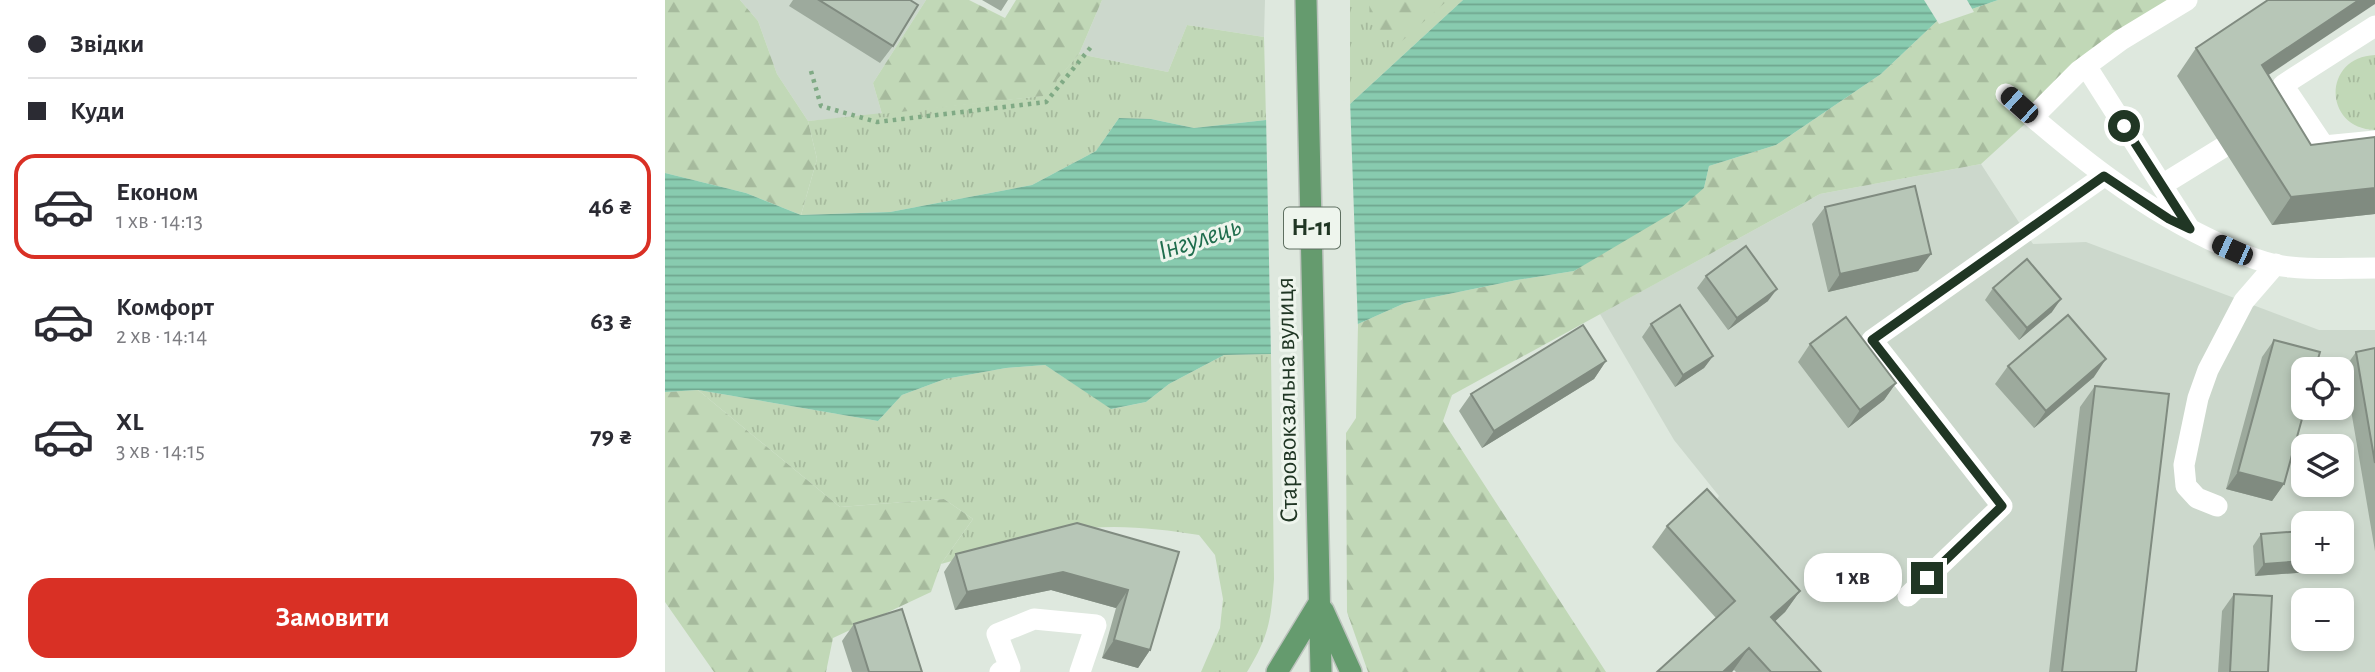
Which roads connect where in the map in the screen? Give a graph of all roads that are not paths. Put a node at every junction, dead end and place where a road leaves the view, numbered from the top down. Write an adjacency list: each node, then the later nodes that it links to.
1 (1306, 0): 18 (main road, Старовокзальна вулиця / Н-11)
2 (2187, 0): 4 (street)
3 (2375, 26): 6 (street)
4 (2086, 66): 7 (street); 12 (street)
5 (2006, 93): 7 (street)
6 (2295, 103): 8 (street); 9 (street)
7 (2033, 117): 11 (street)
8 (2273, 117)
9 (2375, 141)
10 (2222, 148): 12 (street)
11 (2104, 176): 13 (street); 17 (street)
12 (2162, 186): 13 (street)
13 (2190, 229): 14 (street)
14 (2276, 264): 15 (street); 16 (street)
15 (2375, 268)
16 (2217, 506)
17 (1908, 596)
18 (1319, 603): 21 (main road); 22 (main road, Старовокзальна вулиця / Н-11); 23 (main road)
19 (1000, 672): 20 (street)
20 (1080, 672)
21 (1277, 672)
22 (1321, 672)
23 (1351, 672)

